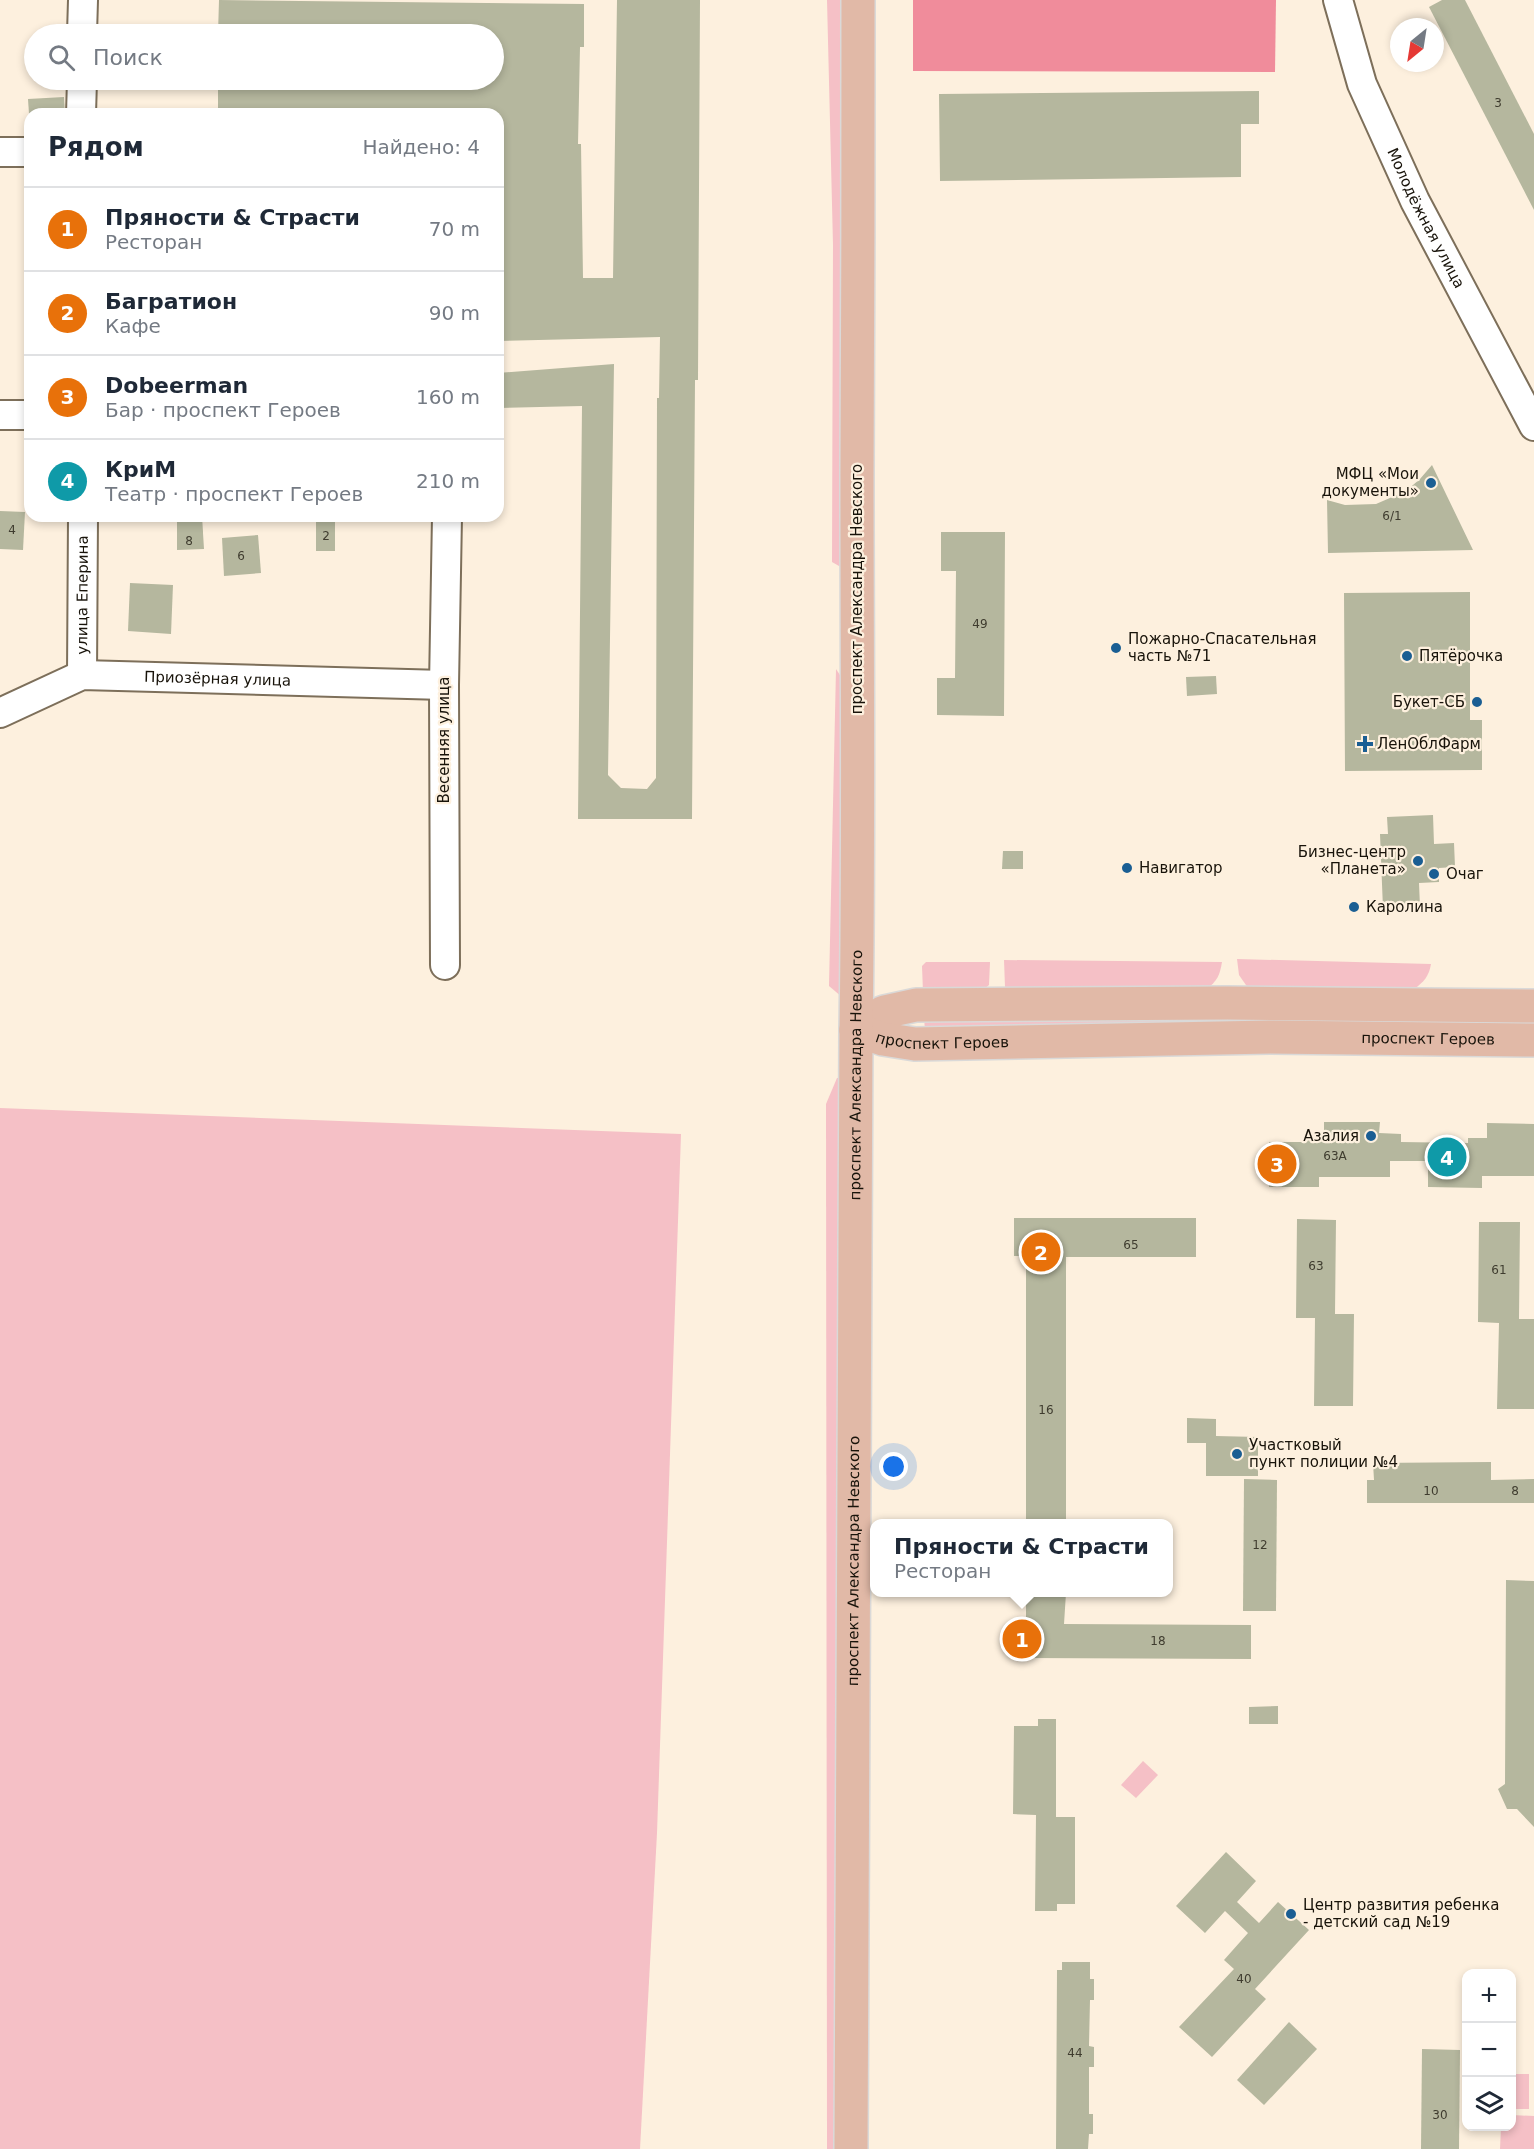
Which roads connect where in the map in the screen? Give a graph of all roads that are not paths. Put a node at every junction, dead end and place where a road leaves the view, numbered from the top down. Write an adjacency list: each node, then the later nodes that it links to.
1 (83, 0): 4 (street)
2 (858, 0): 19 (main road, проспект Александра Невского)
3 (1338, 0): 11 (street, Молодёжная улица)
4 (82, 24)
5 (82, 90): 6 (street)
6 (81, 108)
7 (0, 152): 8 (street)
8 (24, 152)
9 (0, 415): 10 (street)
10 (24, 415)
11 (1534, 426)
12 (83, 522): 14 (street, улица Еперина)
13 (447, 522): 15 (street, Весенняя улица)
14 (82, 675): 15 (street, Приозёрная улица); 16 (street, Приозёрная улица)
15 (444, 686): 17 (street, Весенняя улица)
16 (0, 713)
17 (445, 965)
18 (1534, 1006): 19 (main road, проспект Героев)
19 (856, 1030): 20 (main road, проспект Героев); 21 (main road, проспект Александра Невского)
20 (1534, 1040)
21 (851, 2149)

